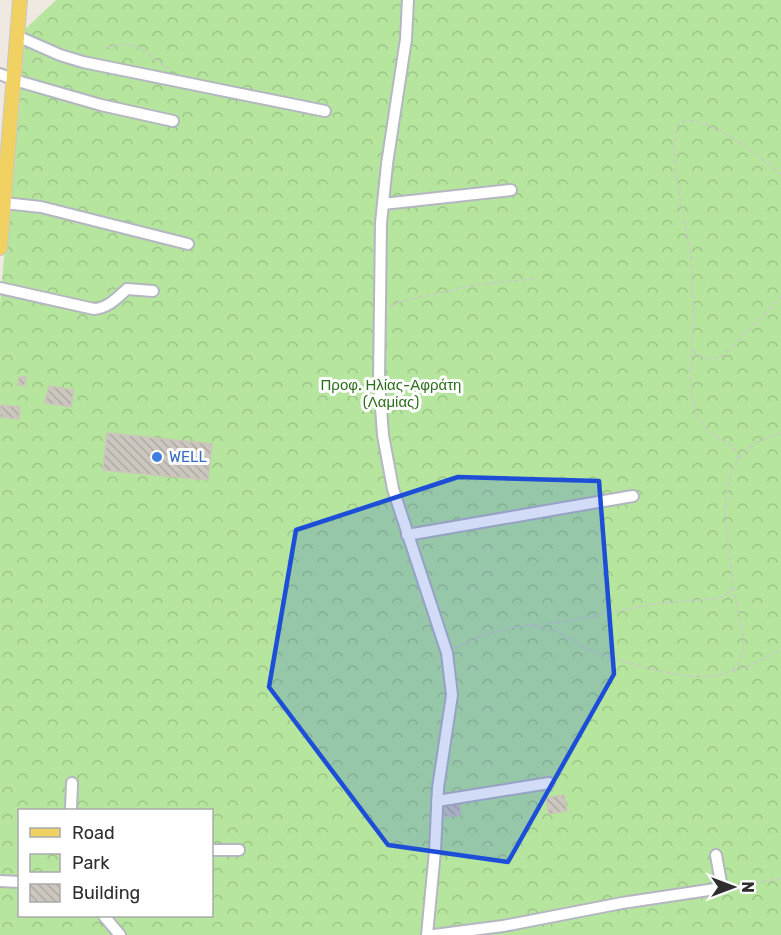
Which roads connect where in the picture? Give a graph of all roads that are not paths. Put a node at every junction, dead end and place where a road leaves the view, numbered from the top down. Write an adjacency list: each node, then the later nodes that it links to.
1 (20, 0): 3 (main road)
2 (408, 0): 10 (street)
3 (17, 36): 5 (main road); 6 (street)
4 (0, 74): 5 (street)
5 (14, 80): 7 (street); 9 (main road)
6 (325, 111)
7 (173, 121)
8 (511, 190): 10 (street)
9 (4, 203): 11 (street); 12 (main road)
10 (383, 204): 16 (street)
11 (188, 244)
12 (0, 248)
13 (0, 288): 14 (street)
14 (153, 291)
15 (633, 496): 16 (street)
16 (407, 535): 19 (street)
17 (72, 783): 20 (street)
18 (549, 783): 19 (street)
19 (437, 801): 28 (street)
20 (70, 809)
21 (213, 850): 22 (street)
22 (239, 850)
23 (716, 855): 29 (street)
24 (0, 881): 25 (street)
25 (18, 882)
26 (106, 917): 27 (street)
27 (120, 935)
28 (427, 935)
29 (434, 935)

